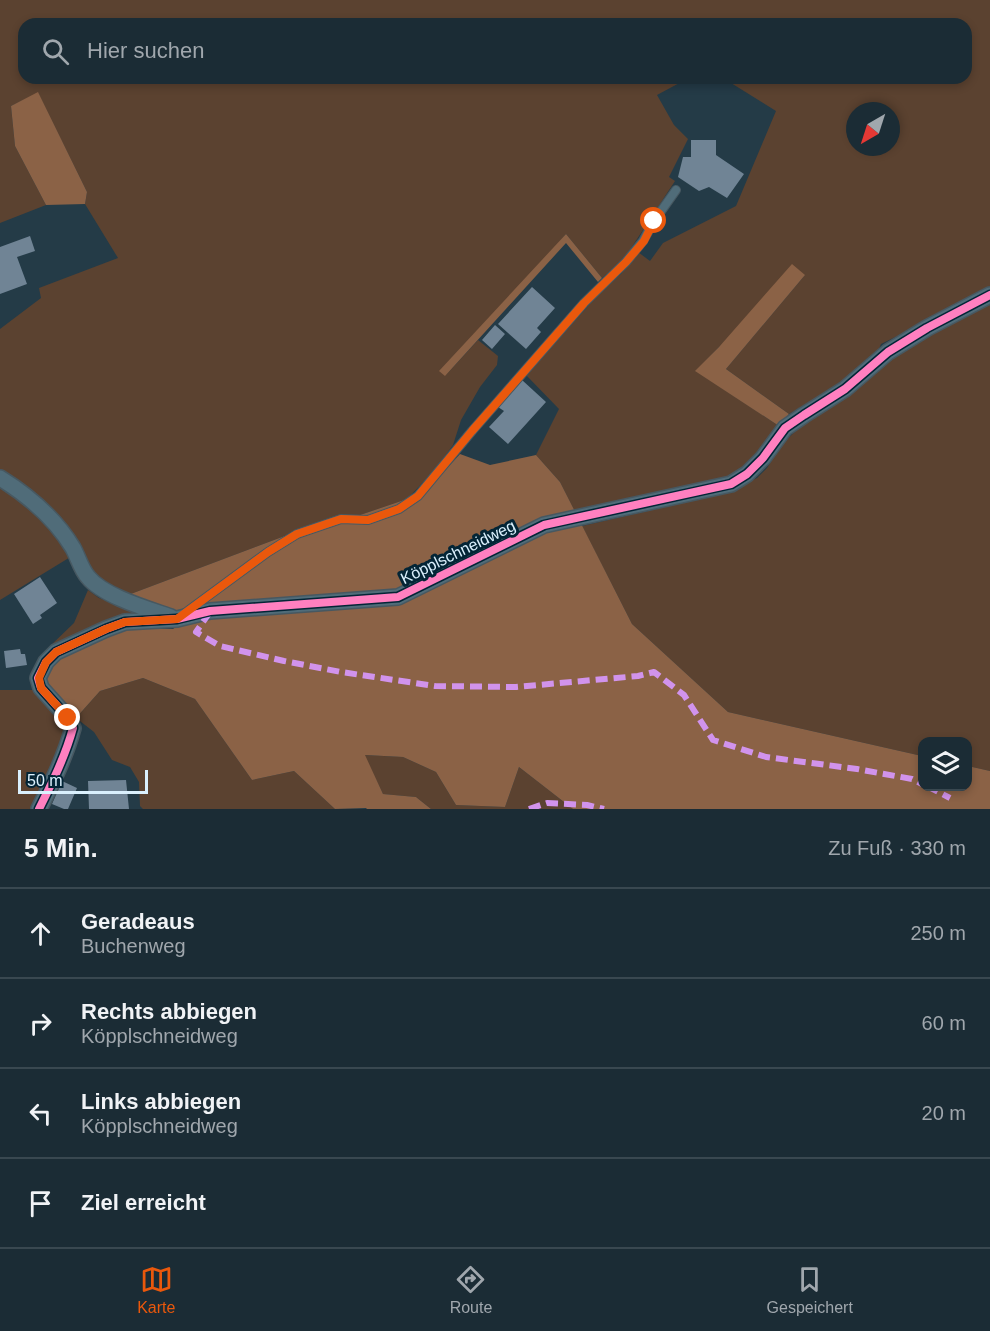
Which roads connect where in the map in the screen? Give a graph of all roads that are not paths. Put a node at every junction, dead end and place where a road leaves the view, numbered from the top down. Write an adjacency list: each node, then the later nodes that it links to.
1 (676, 190): 4 (lane)
2 (990, 295): 4 (street, Köpplschneidweg)
3 (0, 478): 4 (street)
4 (177, 619): 5 (street, Köpplschneidweg)
5 (39, 809)

